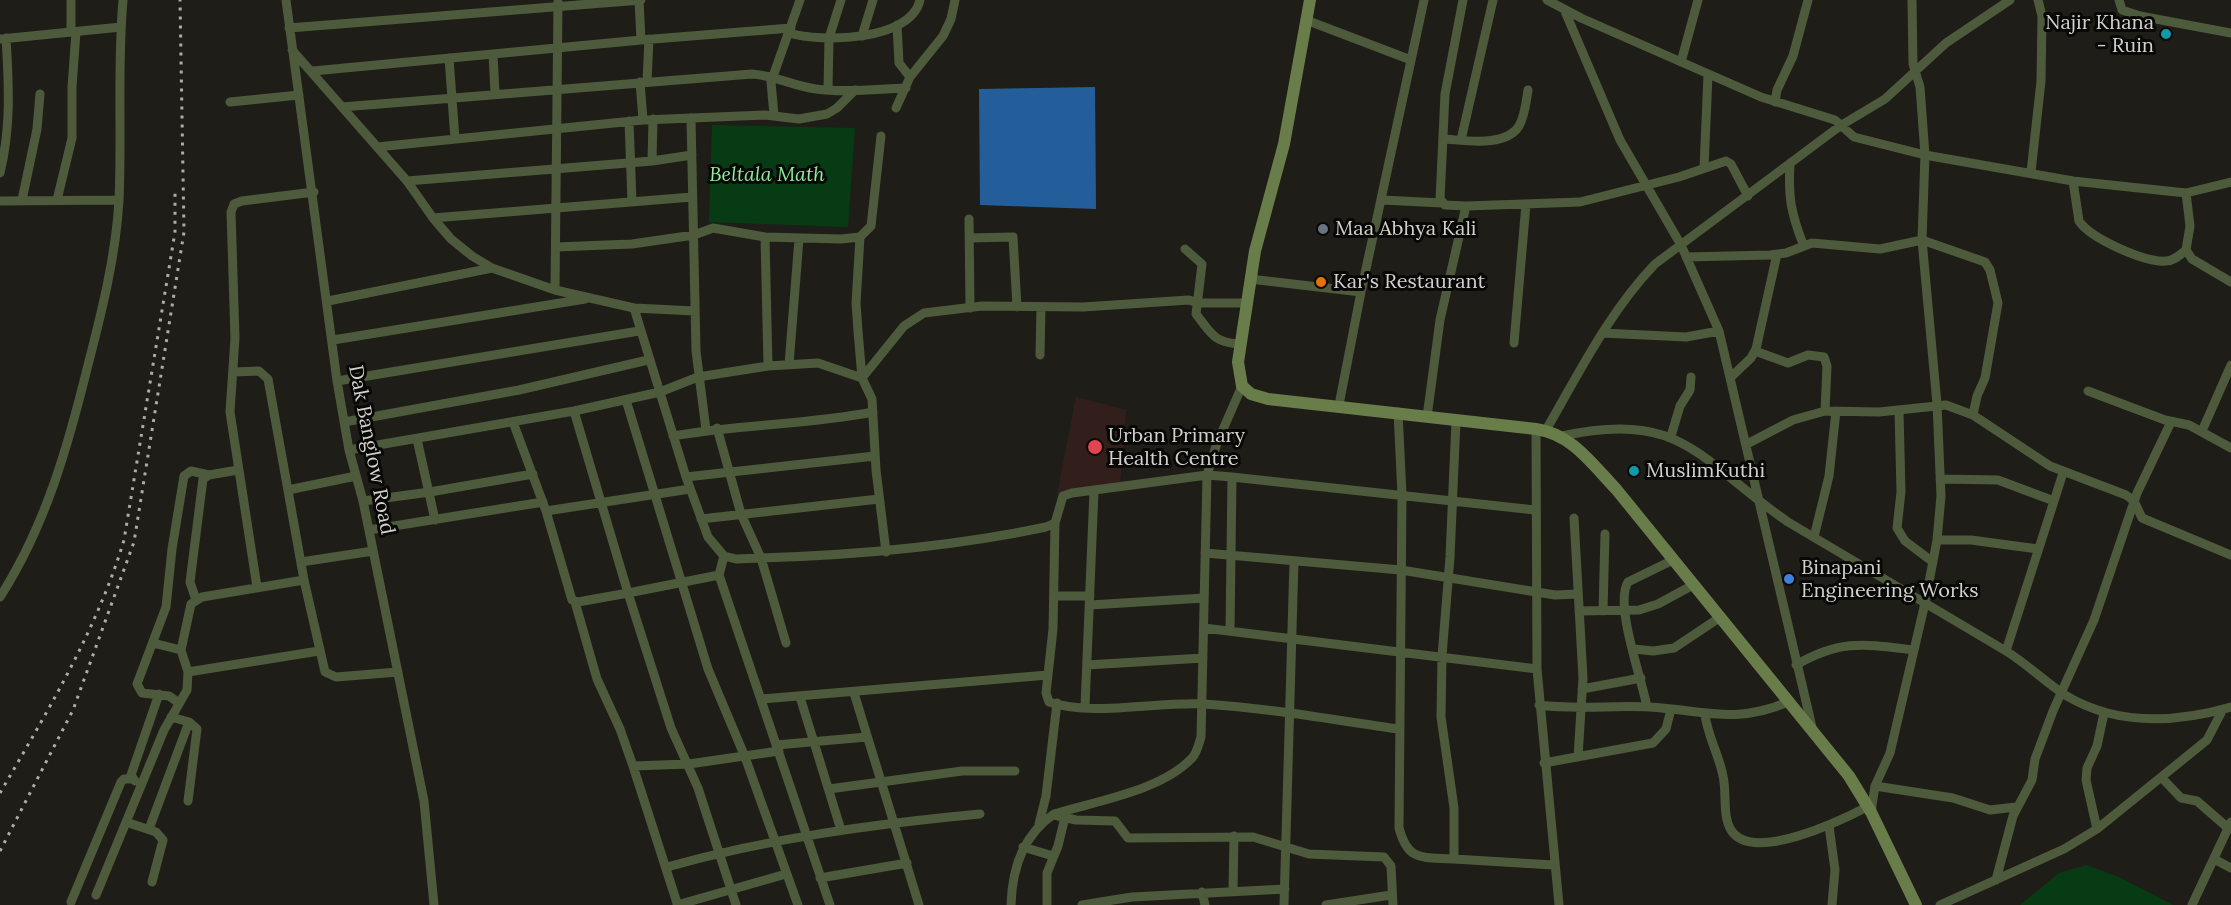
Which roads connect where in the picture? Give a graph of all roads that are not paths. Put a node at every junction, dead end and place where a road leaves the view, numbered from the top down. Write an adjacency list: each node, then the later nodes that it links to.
1 (71, 0): 29 (street)
2 (123, 0): 26 (street)
3 (286, 0): 27 (street, Dak Banglow Road)
4 (640, 0): 21 (street); 34 (street)
5 (800, 0): 28 (street)
6 (841, 0): 32 (street)
7 (873, 0): 31 (street)
8 (920, 0): 25 (street)
9 (955, 0): 45 (street)
10 (1310, 0): 24 (main road)
11 (1424, 0): 39 (street)
12 (1463, 0): 68 (street)
13 (1493, 0): 69 (street)
14 (1547, 0): 23 (street)
15 (1698, 0): 40 (street)
16 (1808, 0): 57 (street)
17 (1912, 0): 42 (street)
18 (2010, 0): 22 (street)
19 (2037, 0): 78 (street)
20 (2119, 0): 30 (street)
21 (558, 3): 27 (street); 35 (street)
22 (2000, 3): 42 (street)
23 (1564, 9): 40 (street); 83 (street)
24 (1306, 20): 39 (street); 114 (main road)
25 (897, 25): 31 (street); 45 (street)
26 (121, 27): 29 (street); 90 (street)
27 (289, 28): 36 (street, Dak Banglow Road)
28 (790, 31): 32 (street); 34 (street); 43 (street)
29 (74, 32): 33 (street); 89 (street)
30 (2231, 33)
31 (862, 36): 32 (street)
32 (829, 38): 49 (street)
33 (3, 39): 79 (street)
34 (645, 39): 35 (street); 46 (street)
35 (558, 48): 37 (street); 48 (street)
36 (292, 50): 41 (street); 54 (street, Dak Banglow Road)
37 (493, 54): 38 (street); 52 (street)
38 (449, 58): 41 (street); 55 (street)
39 (1411, 60): 91 (street)
40 (1681, 62): 44 (street)
41 (313, 71): 58 (street)
42 (1915, 72): 64 (street); 72 (street)
43 (774, 75): 46 (street); 49 (street); 60 (street)
44 (1708, 75): 57 (street); 76 (street)
45 (910, 77): 47 (street)
46 (644, 81): 48 (street); 62 (street)
47 (906, 88): 50 (street); 59 (street)
48 (558, 90): 52 (street); 65 (street)
49 (828, 90): 50 (street)
50 (855, 90): 60 (street)
51 (1528, 90): 69 (street)
52 (495, 93): 55 (street)
53 (40, 94): 88 (street)
54 (299, 95): 56 (street); 84 (street, Dak Banglow Road)
55 (451, 97): 58 (street); 67 (street)
56 (231, 102)
57 (1775, 102): 64 (street)
58 (342, 107): 70 (street)
59 (896, 108)
60 (774, 115): 61 (street)
61 (691, 118): 62 (street); 71 (street)
62 (648, 120): 63 (street); 73 (street)
63 (629, 121): 65 (street); 74 (street)
64 (1840, 126): 72 (street); 75 (street)
65 (559, 128): 67 (street); 77 (street)
66 (881, 136): 102 (street)
67 (455, 139): 70 (street)
68 (1443, 139): 69 (street); 94 (street)
69 (1461, 140)
70 (377, 147): 80 (street)
71 (692, 155): 73 (street); 87 (street)
72 (1925, 155): 78 (street); 105 (street)
73 (652, 161): 74 (street)
74 (630, 163): 77 (street); 93 (street)
75 (1790, 163): 86 (street); 106 (street)
76 (1704, 168): 83 (street); 86 (street)
77 (557, 170): 80 (street); 97 (street)
78 (2031, 172): 81 (street)
79 (0, 173)
80 (408, 181): 98 (street)
81 (2073, 181): 85 (street); 110 (street)
82 (2231, 182): 85 (street)
83 (1644, 186): 95 (street); 107 (street)
84 (314, 192): 119 (street, Dak Banglow Road); 138 (street)
85 (2186, 193): 110 (street)
86 (1748, 196): 107 (street)
87 (692, 197): 93 (street); 100 (street)
88 (22, 200): 89 (street); 92 (street)
89 (57, 200): 90 (street)
90 (119, 200): 232 (street)
91 (1382, 200): 94 (street); 117 (street)
92 (0, 201)
93 (632, 202): 97 (street)
94 (1442, 203): 96 (street)
95 (1526, 204): 96 (street); 131 (street)
96 (1466, 206): 158 (street)
97 (558, 208): 98 (street); 108 (street)
98 (433, 218): 113 (street)
99 (969, 219): 103 (street)
100 (694, 235): 101 (street); 108 (street); 126 (street)
101 (765, 237): 104 (street); 137 (street)
102 (860, 237): 104 (street); 143 (street)
103 (969, 238): 122 (street); 125 (street)
104 (799, 239): 136 (street)
105 (1922, 240): 106 (street); 149 (street); 157 (street)
106 (1803, 244): 111 (street)
107 (1681, 245): 112 (street); 129 (street)
108 (556, 246): 116 (street)
109 (1185, 249): 120 (street)
110 (2186, 250): 115 (street)
111 (1777, 254): 112 (street); 133 (street)
112 (1686, 256): 128 (street)
113 (492, 268): 116 (street); 119 (street)
114 (1250, 279): 117 (street); 121 (main road)
115 (2231, 282)
116 (555, 290): 118 (street)
117 (1361, 292): 150 (street)
118 (588, 298): 124 (street); 130 (street)
119 (328, 301): 130 (street, Dak Banglow Road)
120 (1198, 303): 121 (street); 123 (street); 132 (street)
121 (1247, 303): 132 (main road)
122 (1017, 307): 123 (street); 125 (street)
123 (1041, 307): 134 (street)
124 (634, 308): 126 (street); 127 (street)
125 (970, 308): 143 (street)
126 (695, 311): 140 (street)
127 (639, 331): 135 (street); 144 (street)
128 (1719, 331): 129 (street); 142 (street)
129 (1602, 333): 164 (street)
130 (333, 340): 144 (street, Dak Banglow Road)
131 (1514, 343)
132 (1240, 344): 145 (main road)
133 (1755, 351): 142 (street); 152 (street)
134 (1040, 355)
135 (648, 360): 147 (street); 160 (street)
136 (789, 364): 137 (street); 143 (street)
137 (768, 366): 140 (street)
138 (233, 372): 175 (street); 186 (street)
139 (2230, 372): 166 (street)
140 (698, 377): 147 (street); 165 (street)
141 (1691, 377): 169 (street)
142 (1731, 377): 171 (street)
143 (862, 378): 155 (street)
144 (337, 381): 160 (street, Dak Banglow Road)
145 (1242, 386): 150 (main road); 180 (street)
146 (2088, 391): 162 (street)
147 (660, 392): 148 (street); 167 (street)
148 (626, 400): 151 (street); 189 (street)
149 (1937, 404): 154 (street); 157 (street); 184 (street)
150 (1339, 405): 156 (main road)
151 (574, 411): 161 (street); 193 (street)
152 (1825, 411): 153 (street); 171 (street)
153 (1836, 411): 154 (street); 207 (street)
154 (1899, 411): 220 (street)
155 (873, 412): 163 (street); 174 (street)
156 (1398, 412): 158 (main road); 190 (street)
157 (1973, 415): 177 (street)
158 (1427, 417): 159 (main road)
159 (1456, 421): 164 (main road); 194 (street)
160 (344, 422): 173 (street, Dak Banglow Road)
161 (513, 422): 170 (street); 178 (street)
162 (2171, 422): 166 (street); 196 (street)
163 (717, 428): 165 (street); 176 (street)
164 (1541, 429): 168 (main road); 199 (street)
165 (706, 430): 167 (street)
166 (2202, 431): 172 (street)
167 (673, 436): 182 (street)
168 (1562, 436): 169 (street); 217 (main road)
169 (1671, 436): 197 (street)
170 (417, 439): 173 (street); 188 (street)
171 (1747, 444): 197 (street)
172 (2231, 448)
173 (349, 450): 181 (street, Dak Banglow Road)
174 (875, 456): 176 (street); 191 (street)
175 (238, 470): 179 (street); 227 (street)
176 (729, 472): 182 (street); 200 (street)
177 (2063, 473): 195 (street); 196 (street)
178 (533, 474): 188 (street); 198 (street)
179 (210, 475): 234 (street); 245 (street)
180 (1207, 475): 183 (street); 187 (street); 212 (street)
181 (356, 476): 186 (street); 192 (street, Dak Banglow Road)
182 (686, 477): 185 (street)
183 (1232, 477): 190 (street); 213 (street)
184 (1940, 479): 195 (street); 208 (street)
185 (690, 489): 189 (street); 202 (street)
186 (288, 490): 219 (street)
187 (1094, 491): 204 (street); 235 (street)
188 (430, 492): 192 (street); 203 (street)
189 (655, 493): 193 (street); 225 (street)
190 (1402, 495): 194 (street); 221 (street)
191 (879, 499): 200 (street); 211 (street)
192 (363, 501): 205 (street, Dak Banglow Road)
193 (600, 501): 198 (street); 228 (street)
194 (1452, 501): 199 (street); 223 (street)
195 (2054, 501): 209 (street)
196 (2134, 501): 214 (street); 264 (street)
197 (1760, 502): 207 (street); 256 (street)
198 (544, 507): 203 (street); 236 (street)
199 (1535, 510): 229 (street)
200 (741, 514): 202 (street); 216 (street)
201 (1574, 518): 230 (street)
202 (701, 519): 215 (street)
203 (435, 520): 205 (street)
204 (1055, 523): 211 (street); 231 (street)
205 (369, 531): 210 (street, Dak Banglow Road)
206 (1605, 534): 239 (street)
207 (1814, 537): 237 (street)
208 (1937, 540): 209 (street); 220 (street)
209 (2038, 549): 252 (street)
210 (373, 551): 219 (street); 259 (street, Dak Banglow Road)
211 (886, 552): 216 (street)
212 (1205, 553): 213 (street); 233 (street)
213 (1232, 555): 218 (street); 243 (street)
214 (2231, 555)
215 (724, 556): 216 (street); 222 (street)
216 (761, 558): 246 (street)
217 (1673, 560): 226 (main road); 240 (street)
218 (1294, 561): 221 (street); 244 (street)
219 (301, 562): 224 (street)
220 (1933, 562): 237 (street)
221 (1401, 570): 223 (street); 251 (street)
222 (719, 575): 225 (street); 267 (street)
223 (1448, 579): 229 (street); 253 (street)
224 (304, 580): 227 (street); 250 (street)
225 (681, 583): 228 (street); 288 (street)
226 (1693, 585): 240 (street); 241 (main road)
227 (257, 587): 234 (street)
228 (628, 592): 236 (street); 291 (street)
229 (1534, 592): 230 (street); 257 (street)
230 (1577, 594): 238 (street)
231 (1054, 596): 235 (street); 260 (street)
232 (0, 597)
233 (1204, 598): 235 (street); 242 (street)
234 (196, 600): 248 (street)
235 (1090, 600): 255 (street)
236 (575, 602): 292 (street)
237 (1925, 603): 249 (street); 252 (street)
238 (1579, 611): 239 (street); 262 (street)
239 (1604, 611): 240 (street)
240 (1623, 612): 247 (street)
241 (1719, 618): 247 (street); 268 (main road)
242 (1204, 628): 243 (street); 254 (street)
243 (1230, 631): 244 (street)
244 (1290, 637): 251 (street); 278 (street)
245 (153, 643): 248 (street); 265 (street)
246 (786, 643)
247 (1634, 649): 261 (street)
248 (181, 650): 258 (street)
249 (1914, 650): 256 (street); 298 (street)
250 (319, 651): 258 (street); 259 (street)
251 (1399, 651): 253 (street); 284 (street)
252 (2006, 651): 264 (street)
253 (1442, 656): 257 (street); 321 (street)
254 (1203, 658): 255 (street); 271 (street)
255 (1087, 665): 273 (street)
256 (1796, 665): 283 (street)
257 (1537, 669): 272 (street)
258 (188, 672): 270 (street)
259 (398, 672): 340 (street, Dak Banglow Road)
260 (1048, 675): 263 (street); 269 (street)
261 (1641, 678): 262 (street); 274 (street)
262 (1582, 689): 276 (street)
263 (854, 693): 266 (street); 285 (street)
264 (2062, 693): 279 (street); 301 (street)
265 (159, 694): 270 (street); 295 (street)
266 (800, 697): 267 (street); 286 (street)
267 (762, 699): 287 (street)
268 (1788, 702): 280 (street); 283 (main road)
269 (1056, 703): 273 (street); 308 (street)
270 (179, 704): 281 (street)
271 (1201, 704): 273 (street); 278 (street); 304 (street)
272 (1539, 705): 276 (street); 290 (street)
273 (1085, 706)
274 (1647, 707): 276 (street); 277 (street)
275 (2227, 708): 279 (street); 294 (street)
276 (1582, 709): 289 (street)
277 (1671, 709): 280 (street); 289 (street)
278 (1288, 713): 284 (street); 317 (street)
279 (2104, 713): 312 (street)
280 (1705, 715): 310 (street)
281 (171, 717): 282 (street); 297 (street)
282 (189, 722): 300 (street); 311 (street)
283 (1812, 727): 302 (main road)
284 (1399, 729): 321 (street)
285 (867, 737): 286 (street); 296 (street)
286 (814, 741): 287 (street); 299 (street)
287 (778, 748): 288 (street); 314 (street)
288 (745, 757): 291 (street); 316 (street)
289 (1578, 758): 290 (street)
290 (1544, 763): 324 (street)
291 (689, 764): 292 (street); 319 (street)
292 (633, 766): 325 (street)
293 (1015, 771): 296 (street)
294 (2162, 778): 309 (street); 312 (street)
295 (132, 779): 297 (street); 338 (street)
296 (880, 780): 299 (street); 307 (street)
297 (142, 784): 306 (street)
298 (1875, 786): 301 (street); 302 (street)
299 (829, 789): 313 (street)
300 (188, 801)
301 (2016, 807): 329 (street)
302 (1869, 810): 310 (street); 353 (main road)
303 (980, 814): 307 (street)
304 (1052, 815): 305 (street); 308 (street)
305 (1065, 817): 315 (street); 320 (street)
306 (126, 822): 311 (street); 335 (street)
307 (893, 822): 313 (street); 323 (street)
308 (1039, 824): 318 (street)
309 (2230, 825): 322 (street)
310 (1829, 826): 352 (street)
311 (149, 829): 330 (street)
312 (2097, 829): 329 (street)
313 (841, 830): 314 (street)
314 (806, 836): 316 (street); 328 (street)
315 (1234, 836): 317 (street); 333 (street)
316 (773, 842): 319 (street); 327 (street)
317 (1285, 844): 332 (street); 337 (street)
318 (1023, 848): 320 (street); 345 (street)
319 (719, 852): 325 (street); 331 (street)
320 (1053, 856): 346 (street)
321 (1454, 859): 324 (street)
322 (2214, 859): 326 (street); 355 (street)
323 (907, 864): 328 (street); 344 (street)
324 (1553, 865): 351 (street)
325 (667, 867): 339 (street)
326 (2231, 868)
327 (786, 874): 331 (street); 342 (street)
328 (820, 878): 343 (street)
329 (1996, 880): 354 (street)
330 (152, 882)
331 (732, 888): 339 (street); 341 (street)
332 (1285, 889): 333 (street); 349 (street)
333 (1233, 890): 334 (street)
334 (1202, 892): 336 (street); 348 (street)
335 (96, 895)
336 (1163, 900): 347 (street)
337 (1392, 900): 350 (street)
338 (71, 902)
339 (677, 904)
340 (434, 905)
341 (736, 905)
342 (798, 905)
343 (830, 905)
344 (919, 905)
345 (1011, 905)
346 (1047, 905)
347 (1082, 905)
348 (1205, 905)
349 (1284, 905)
350 (1326, 905)
351 (1559, 905)
352 (1832, 905)
353 (1916, 905)
354 (1940, 905)
355 (2192, 905)

